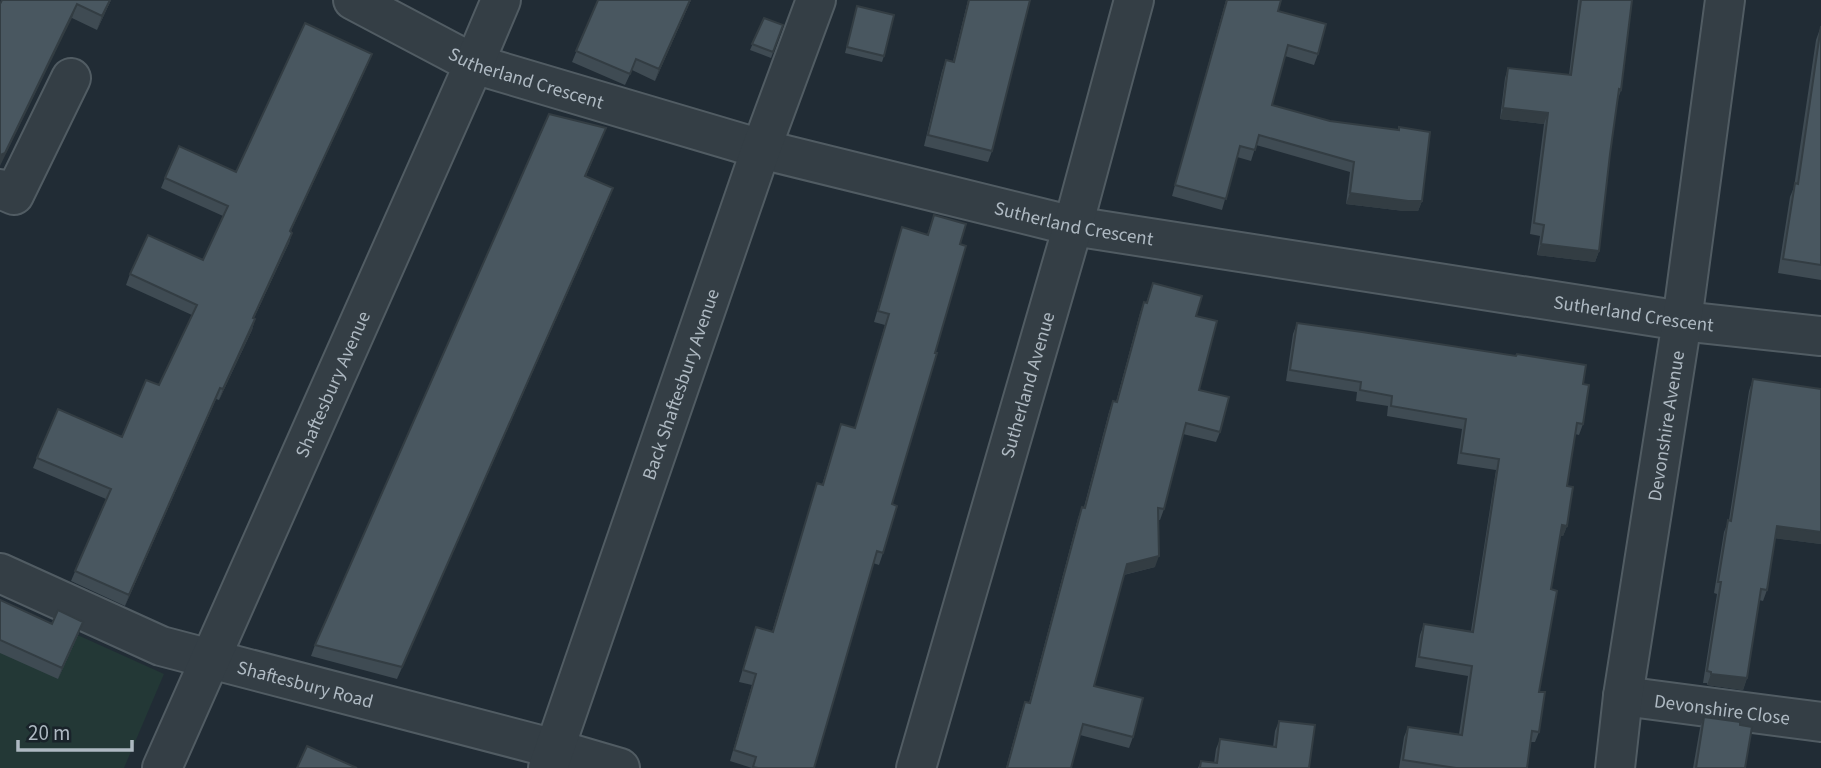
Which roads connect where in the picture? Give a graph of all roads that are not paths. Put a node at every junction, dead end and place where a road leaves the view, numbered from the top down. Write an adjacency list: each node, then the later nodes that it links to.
1 (353, 0): 6 (street, Sutherland Crescent)
2 (501, 0): 6 (street, Shaftesbury Avenue)
3 (816, 0): 8 (street, Back Shaftesbury Avenue)
4 (1134, 0): 10 (street, Sutherland Avenue)
5 (1725, 0): 11 (street, Devonshire Avenue)
6 (474, 64): 8 (street, Sutherland Crescent); 14 (street, Shaftesbury Avenue)
7 (71, 78): 9 (street)
8 (761, 149): 10 (street, Sutherland Crescent); 17 (street, Back Shaftesbury Avenue)
9 (0, 189)
10 (1073, 226): 11 (street, Sutherland Crescent); 20 (street, Sutherland Avenue)
11 (1682, 321): 12 (street, Sutherland Crescent); 15 (street, Devonshire Avenue)
12 (1821, 336)
13 (0, 573): 14 (street, Shaftesbury Road)
14 (211, 660): 17 (street, Shaftesbury Road); 18 (street, Shaftesbury Avenue)
15 (1623, 696): 16 (street, Devonshire Close); 21 (street, Devonshire Avenue)
16 (1821, 722)
17 (551, 759): 19 (street, Shaftesbury Road)
18 (162, 768)
19 (620, 768)
20 (916, 768)
21 (1615, 768)

